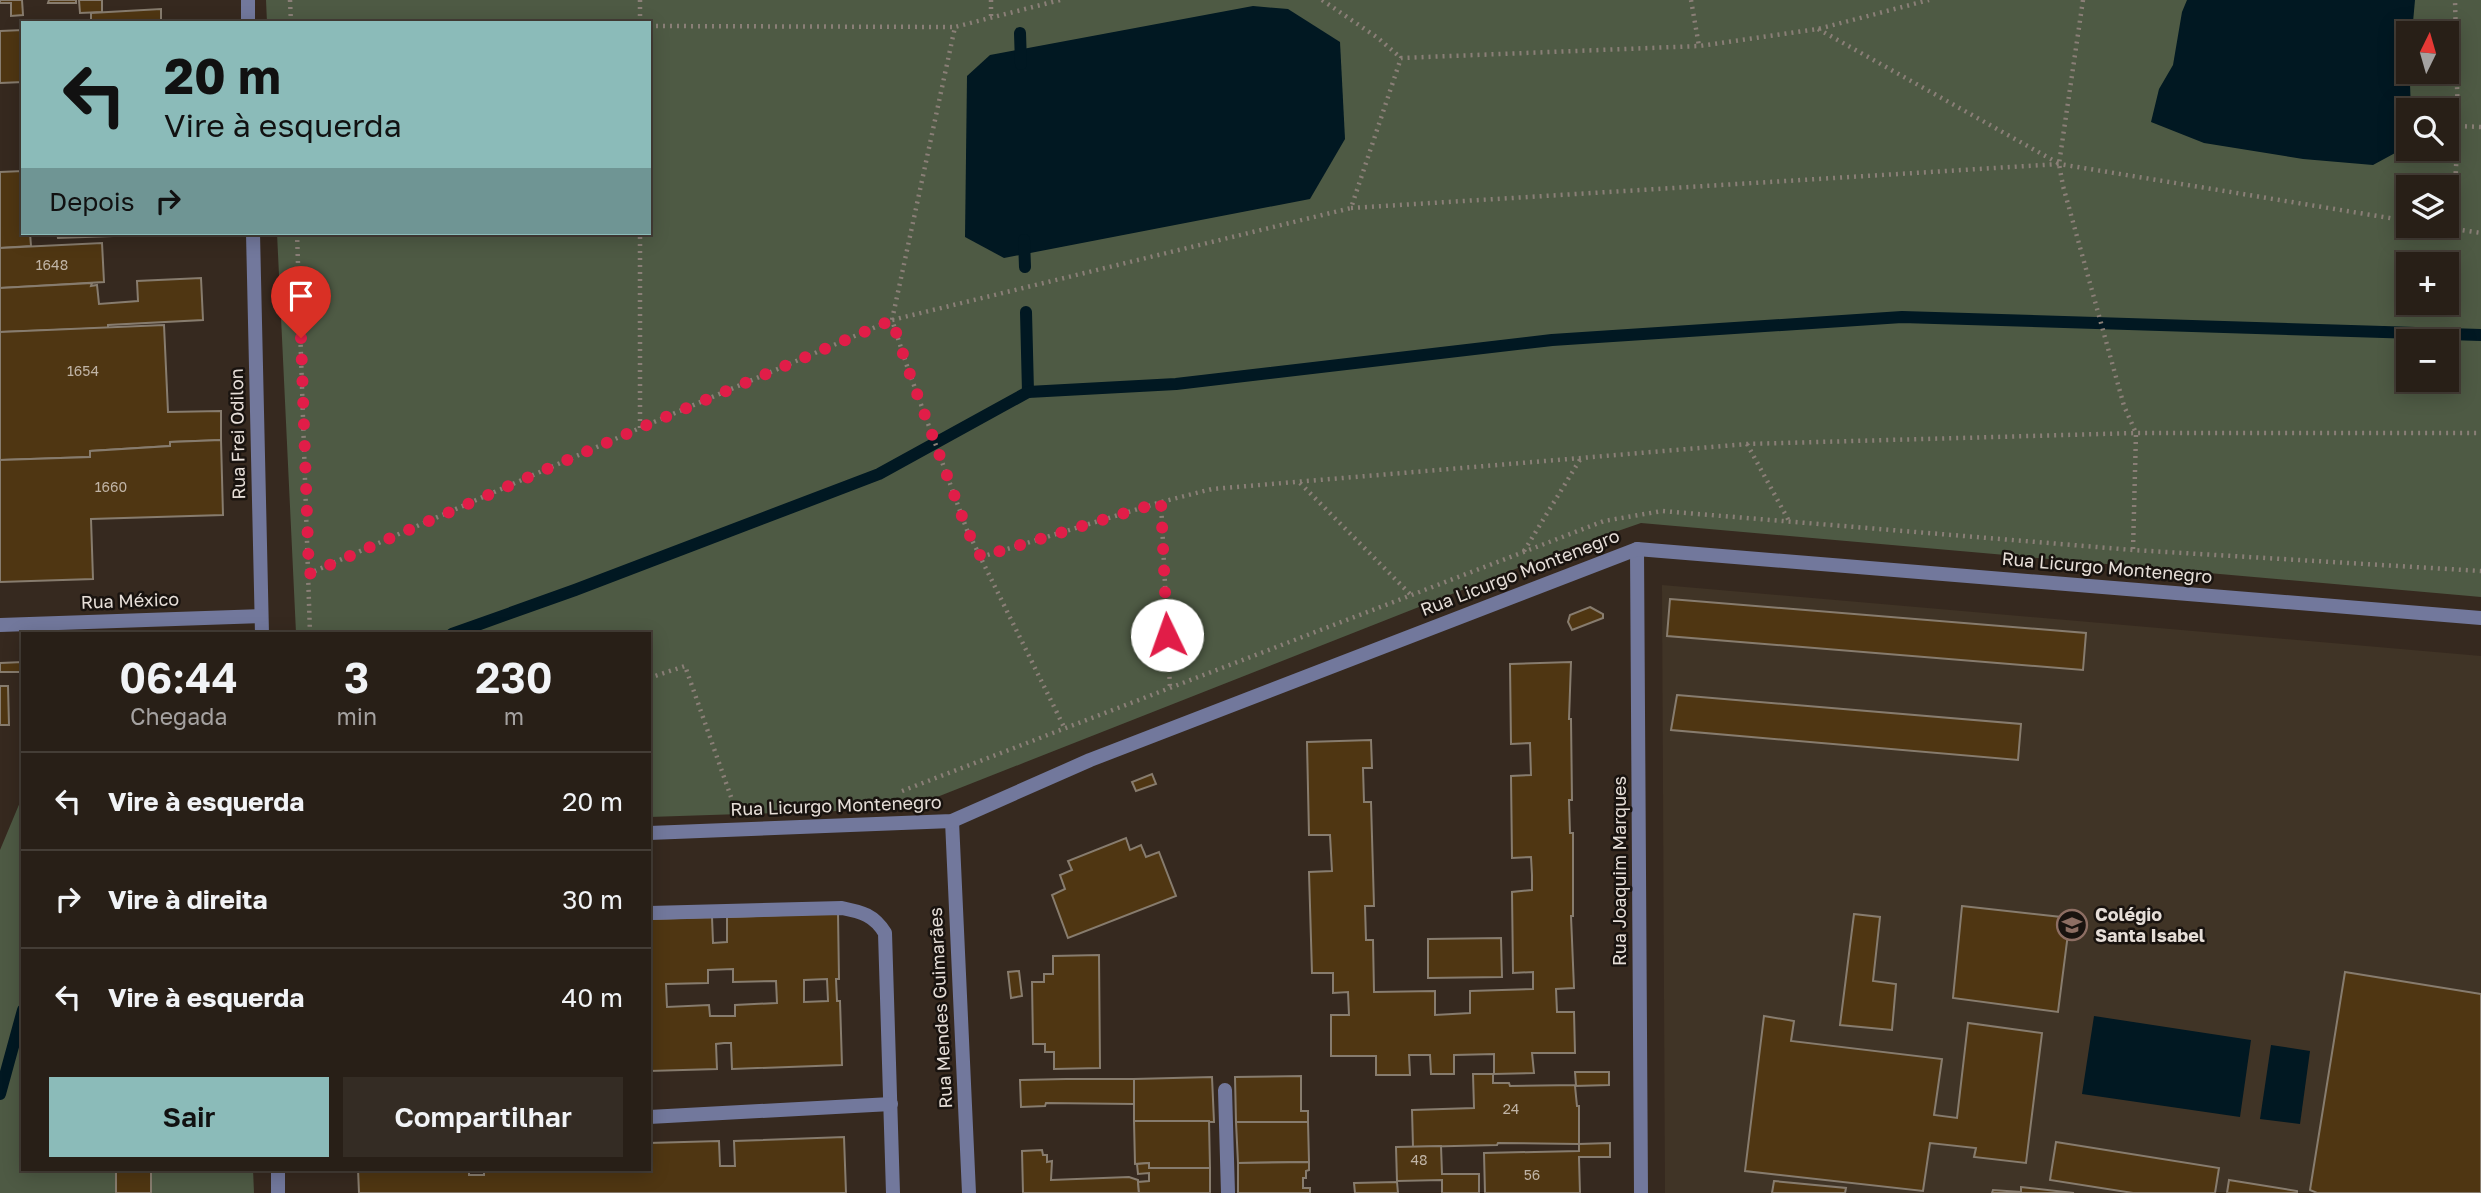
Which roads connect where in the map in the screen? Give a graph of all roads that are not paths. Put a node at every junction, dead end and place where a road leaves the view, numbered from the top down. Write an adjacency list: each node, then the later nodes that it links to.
1 (248, 0): 2 (street)
2 (248, 21)
3 (253, 235): 5 (street, Rua Frei Odilon)
4 (1637, 549): 6 (street, Rua Licurgo Montenegro); 9 (street, Rua Licurgo Montenegro); 20 (street, Rua Joaquim Marques)
5 (261, 616): 7 (street, Rua México); 8 (street, Rua Frei Odilon)
6 (2481, 618)
7 (0, 625)
8 (262, 632)
9 (952, 821): 10 (street, Rua Licurgo Montenegro); 18 (street, Rua Mendes Guimarães)
10 (651, 833)
11 (651, 914): 13 (street)
12 (1225, 1090): 19 (street)
13 (891, 1104): 14 (street); 17 (street)
14 (651, 1117)
15 (278, 1171): 16 (street)
16 (278, 1193)
17 (893, 1193)
18 (969, 1193)
19 (1228, 1193)
20 (1640, 1193)

